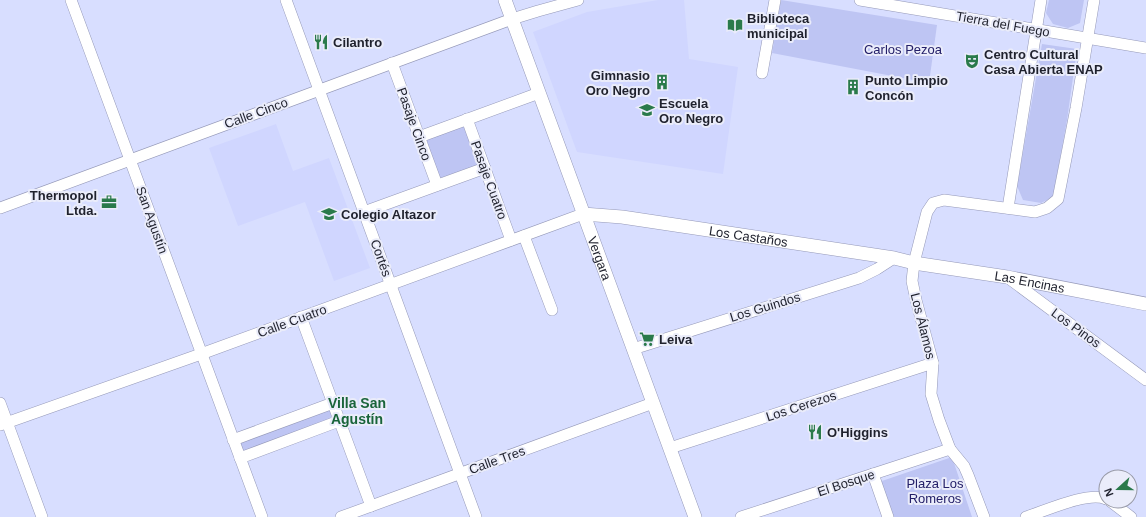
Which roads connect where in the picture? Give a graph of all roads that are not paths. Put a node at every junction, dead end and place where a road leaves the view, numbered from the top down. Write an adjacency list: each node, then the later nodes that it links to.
1 (71, 0): 19 (street, San Agustín)
2 (286, 0): 15 (street, Cortés)
3 (505, 0): 9 (street, Vergara)
4 (578, 0): 9 (street)
5 (775, 0): 14 (street)
6 (860, 0): 10 (street, Tierra del Fuego)
7 (1041, 0): 10 (street)
8 (1094, 0): 11 (street, Los Álamos)
9 (512, 20): 13 (street, Calle Cinco); 16 (street, Vergara)
10 (1036, 29): 11 (street, Tierra del Fuego); 23 (street)
11 (1088, 38): 12 (street, Tierra del Fuego); 23 (street, Los Álamos)
12 (1146, 48)
13 (392, 63): 15 (street, Calle Cinco); 18 (street, Pasaje Cinco)
14 (762, 73)
15 (319, 90): 19 (street, Calle Cinco); 24 (street, Cortés)
16 (539, 93): 17 (street); 25 (street, Vergara)
17 (467, 119): 18 (street); 20 (street, Pasaje Cuatro)
18 (419, 137): 21 (street, Pasaje Cinco)
19 (130, 160): 22 (street, Calle Cinco); 36 (street, San Agustín)
20 (485, 168): 21 (street); 27 (street, Pasaje Cuatro)
21 (437, 185): 24 (street)
22 (0, 208)
23 (1008, 208): 29 (street, Los Álamos)
24 (364, 212): 31 (street, Cortés)
25 (583, 214): 26 (street, Calle Cuatro); 28 (street, Los Castaños); 35 (street, Vergara)
26 (524, 236): 27 (street, Calle Cuatro); 33 (street)
27 (512, 240): 31 (street, Calle Cuatro)
28 (894, 258): 29 (street, Los Castaños); 35 (street, Los Guindos)
29 (914, 263): 30 (street, Las Encinas); 37 (street, Los Álamos)
30 (1007, 277): 32 (street, Las Encinas); 38 (street, Los Pinos)
31 (391, 284): 34 (street, Calle Cuatro); 48 (street, Cortés)
32 (1146, 304)
33 (552, 310)
34 (301, 317): 36 (street, Calle Cuatro); 41 (street)
35 (633, 349): 39 (street, Vergara)
36 (202, 354): 43 (street, Calle Cuatro); 44 (street, San Agustín)
37 (933, 363): 45 (street, Los Cerezos); 46 (street, Los Álamos)
38 (1146, 380)
39 (653, 402): 45 (street, Vergara); 48 (street, Calle Tres)
40 (0, 403): 43 (street)
41 (333, 403): 42 (street); 44 (street)
42 (339, 421): 47 (street); 51 (street)
43 (4, 424): 53 (street)
44 (233, 440): 47 (street, San Agustín)
45 (670, 448): 57 (street, Vergara)
46 (950, 449): 49 (street, El Bosque); 60 (street, Los Álamos)
47 (240, 458): 54 (street, San Agustín)
48 (460, 473): 51 (street, Calle Tres); 56 (street, Cortés)
49 (873, 474): 58 (street, El Bosque); 59 (street)
50 (1098, 497): 61 (street)
51 (371, 506): 55 (street, Calle Tres)
52 (1120, 509): 62 (street)
53 (42, 517)
54 (262, 517)
55 (341, 517)
56 (476, 517)
57 (695, 517)
58 (741, 517)
59 (888, 517)
60 (984, 517)
61 (1026, 517)
62 (1131, 517)

